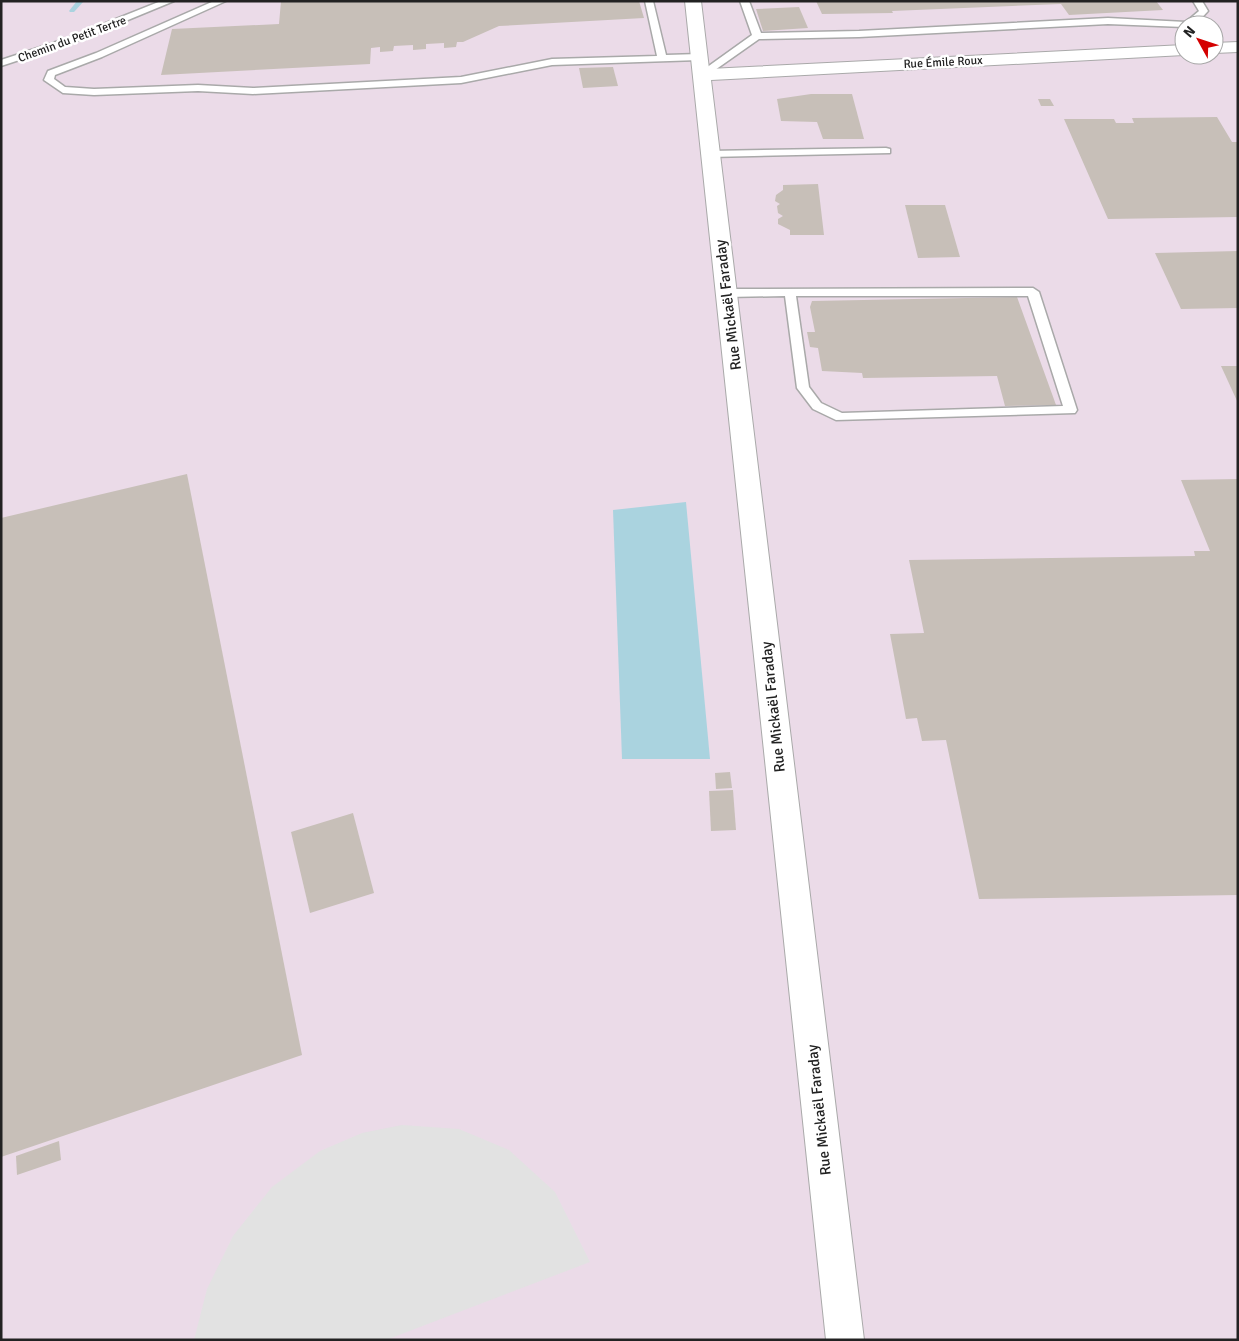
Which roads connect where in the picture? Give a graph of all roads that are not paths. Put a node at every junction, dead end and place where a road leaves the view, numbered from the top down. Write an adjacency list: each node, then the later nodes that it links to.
1 (170, 1): 14 (lane, Chemin du Petit Tertre)
2 (222, 1): 13 (lane)
3 (649, 1): 13 (lane)
4 (693, 1): 15 (street, Rue Mickaël Faraday)
5 (744, 1): 9 (lane)
6 (1196, 1): 7 (lane)
7 (1199, 15)
8 (1174, 23): 9 (lane)
9 (757, 36): 15 (lane)
10 (1238, 47): 11 (street)
11 (1224, 48)
12 (1174, 50): 15 (street, Rue Émile Roux)
13 (662, 58): 15 (lane)
14 (1, 63)
15 (700, 66): 17 (street, Rue Mickaël Faraday)
16 (886, 151): 17 (lane)
17 (710, 154): 18 (street, Rue Mickaël Faraday)
18 (727, 293): 19 (lane); 20 (street, Rue Mickaël Faraday)
19 (790, 293): 19 (lane)
20 (845, 1340)

